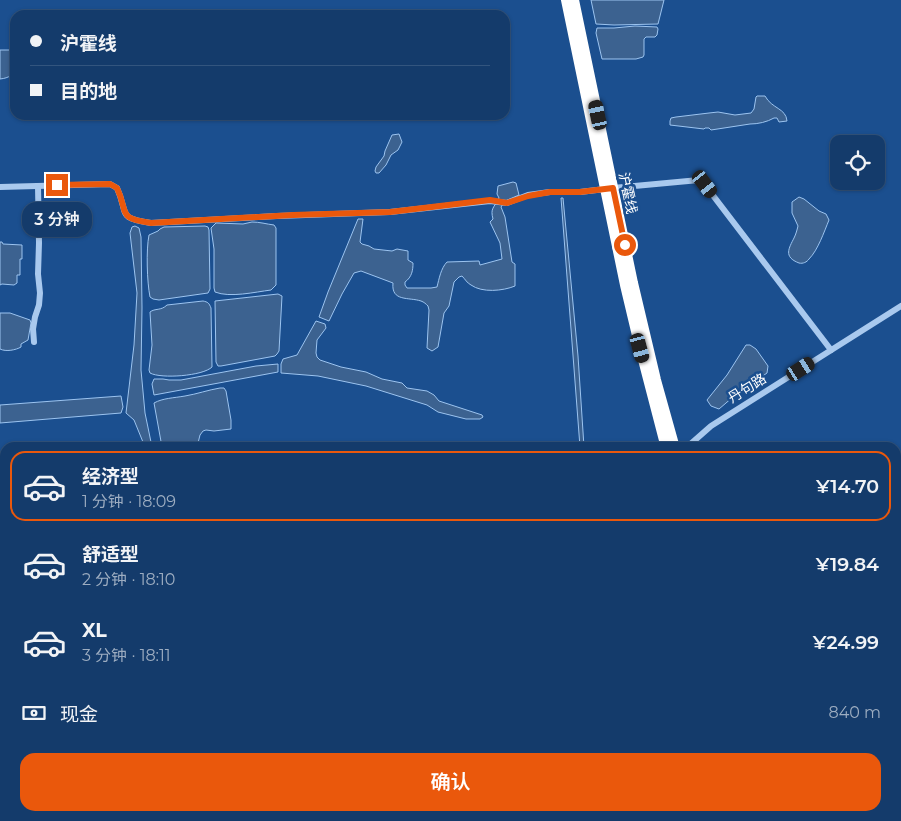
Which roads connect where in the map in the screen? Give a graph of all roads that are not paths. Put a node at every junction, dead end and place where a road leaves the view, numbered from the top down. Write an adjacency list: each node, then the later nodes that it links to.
1 (566, 0): 5 (highway, 沪霍线)
2 (574, 0): 5 (highway, 沪霍线)
3 (38, 186): 4 (street); 5 (street); 7 (street)
4 (0, 187)
5 (609, 189): 8 (street); 9 (highway, 沪霍线); 10 (highway, 沪霍线)
6 (901, 306): 8 (street, 丹句路)
7 (34, 342)
8 (831, 350): 11 (street, 丹句路)
9 (664, 442)
10 (673, 442)
11 (693, 442)

